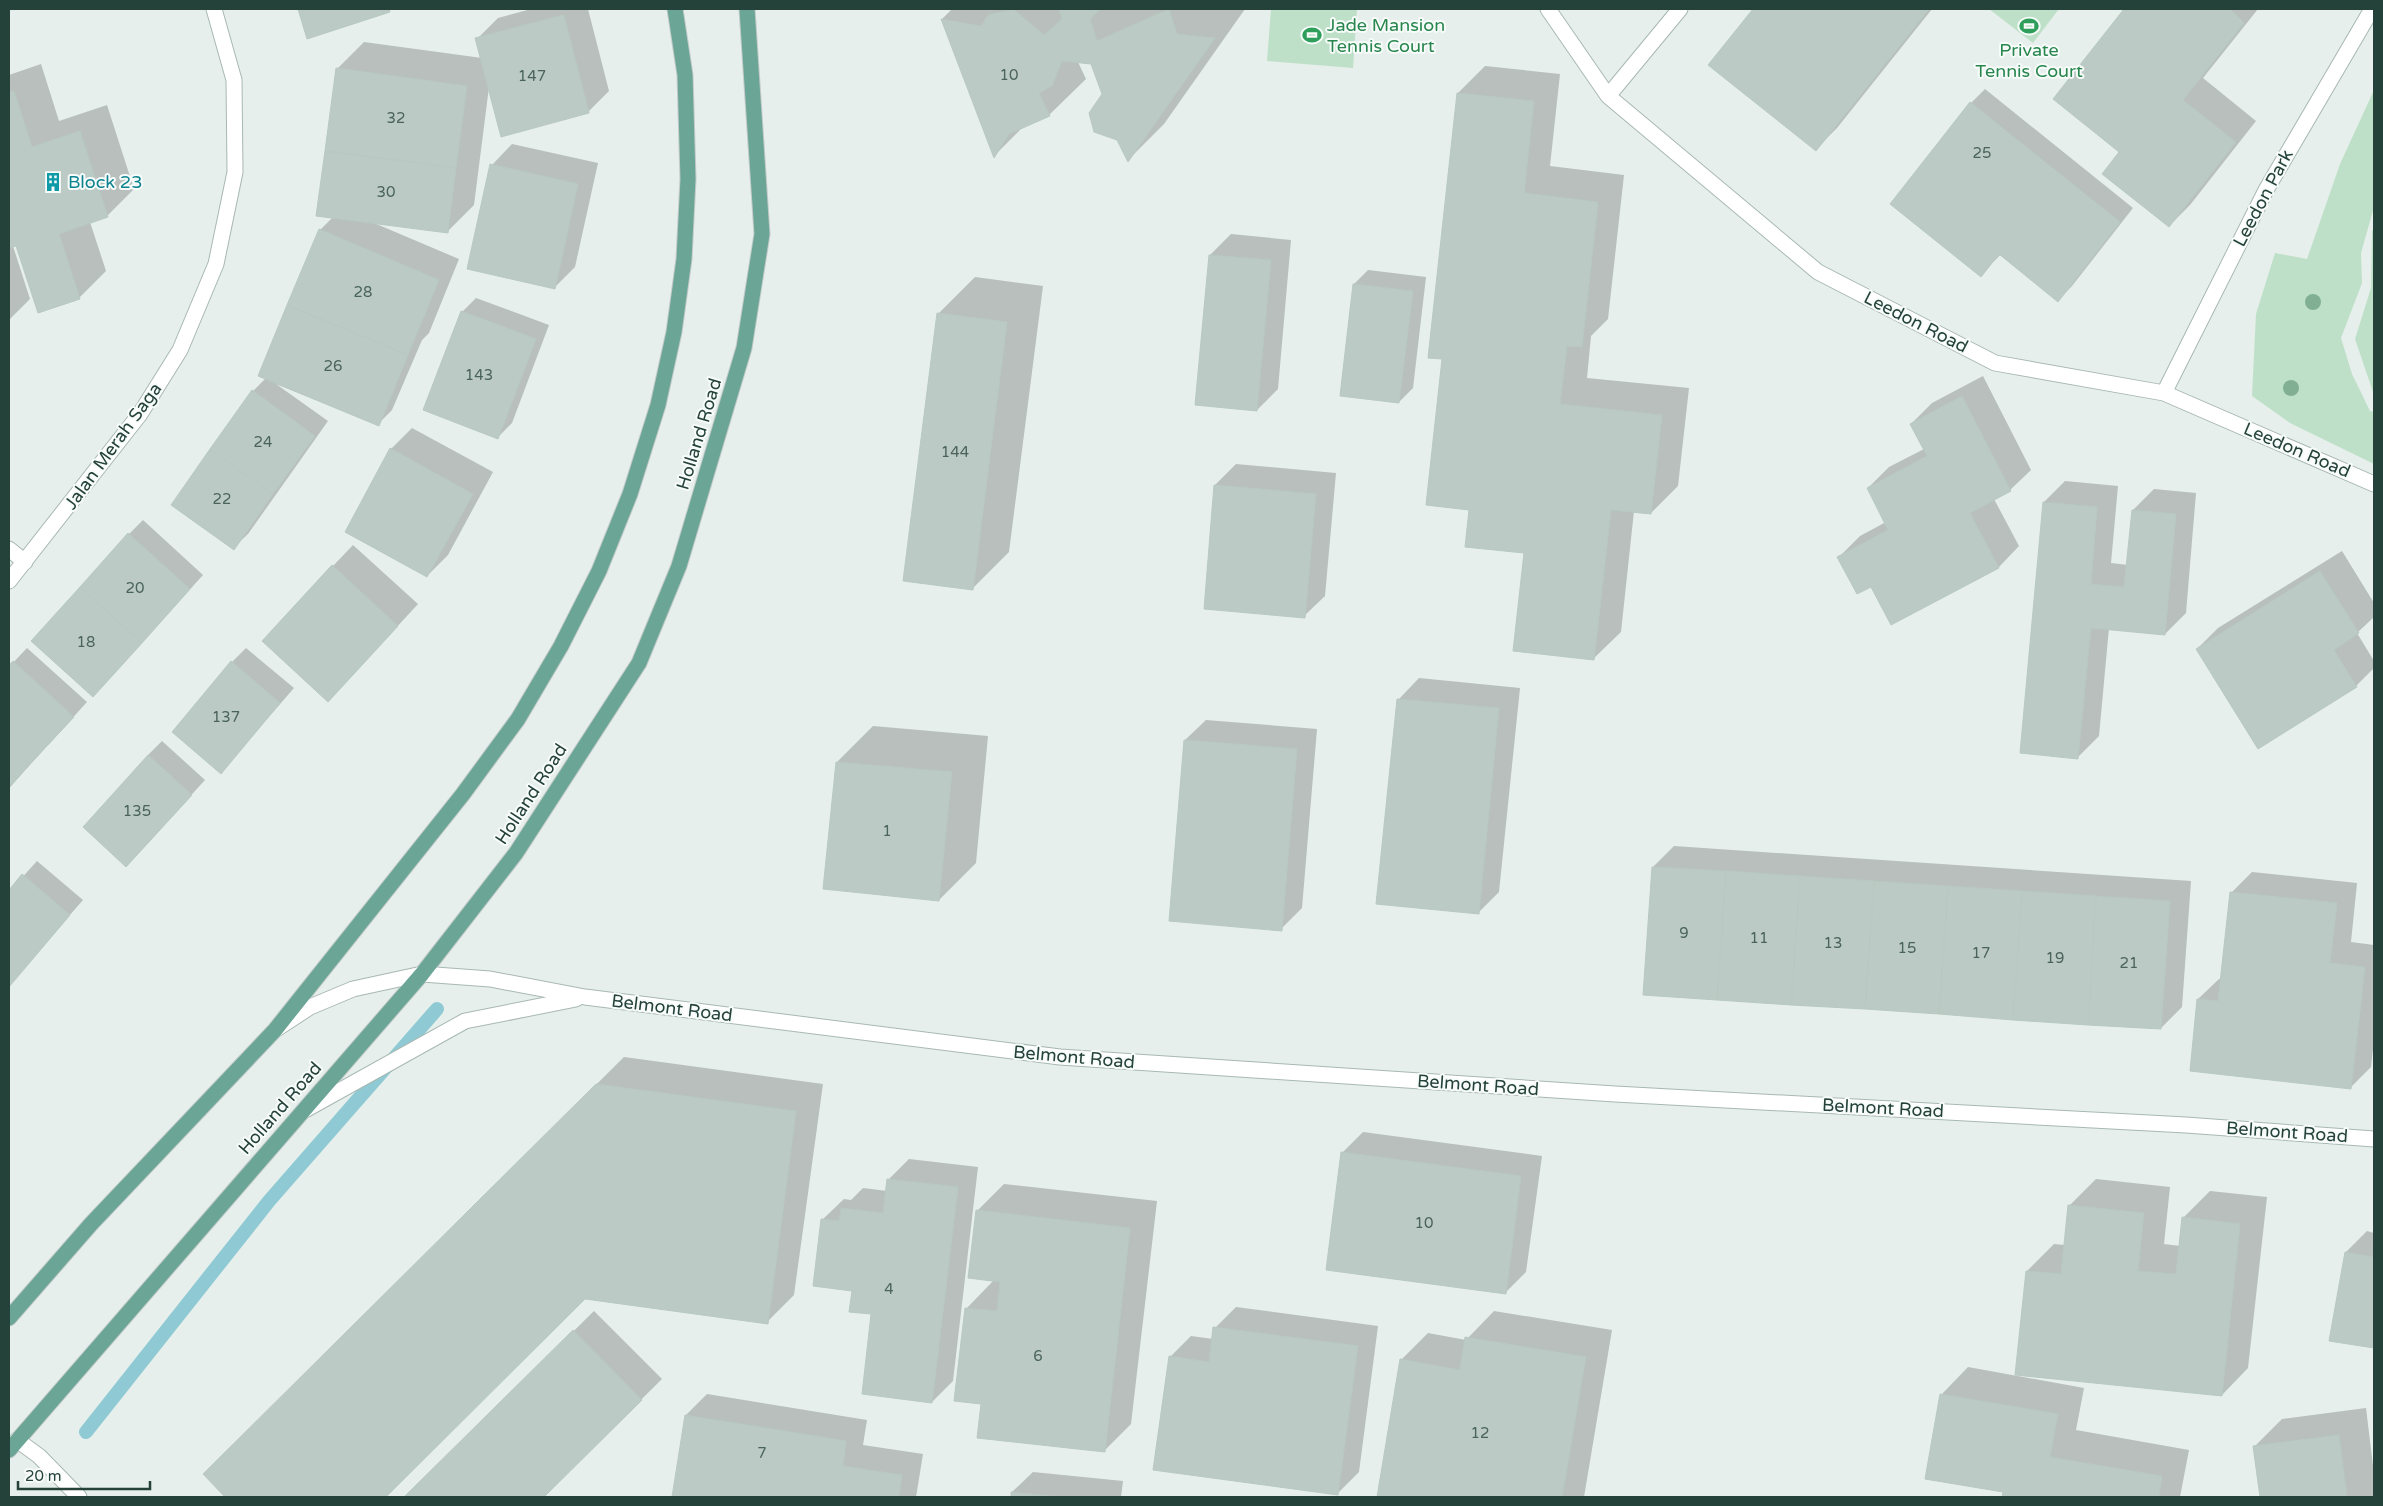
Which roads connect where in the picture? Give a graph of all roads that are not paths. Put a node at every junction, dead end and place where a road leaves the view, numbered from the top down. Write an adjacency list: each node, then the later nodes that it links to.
1 (214, 9): 11 (street, Jalan Merah Saga)
2 (675, 9): 15 (main road)
3 (747, 9): 13 (main road, Holland Road)
4 (1548, 9): 7 (street, Leedon Road)
5 (1680, 9): 7 (street)
6 (2372, 9): 8 (street, Leedon Park)
7 (1608, 96): 8 (street, Leedon Road)
8 (2164, 393): 9 (street, Leedon Road)
9 (2374, 484)
10 (9, 549): 11 (street)
11 (25, 562): 12 (street, Jalan Merah Saga)
12 (9, 581)
13 (422, 974): 14 (street, Belmont Road); 15 (street, Belmont Road); 16 (main road, Holland Road)
14 (585, 997): 16 (street, Belmont Road); 17 (street, Belmont Road)
15 (275, 1030): 18 (main road)
16 (299, 1114): 19 (main road, Holland Road)
17 (2374, 1139)
18 (9, 1318)
19 (13, 1445): 20 (street)
20 (79, 1497)

